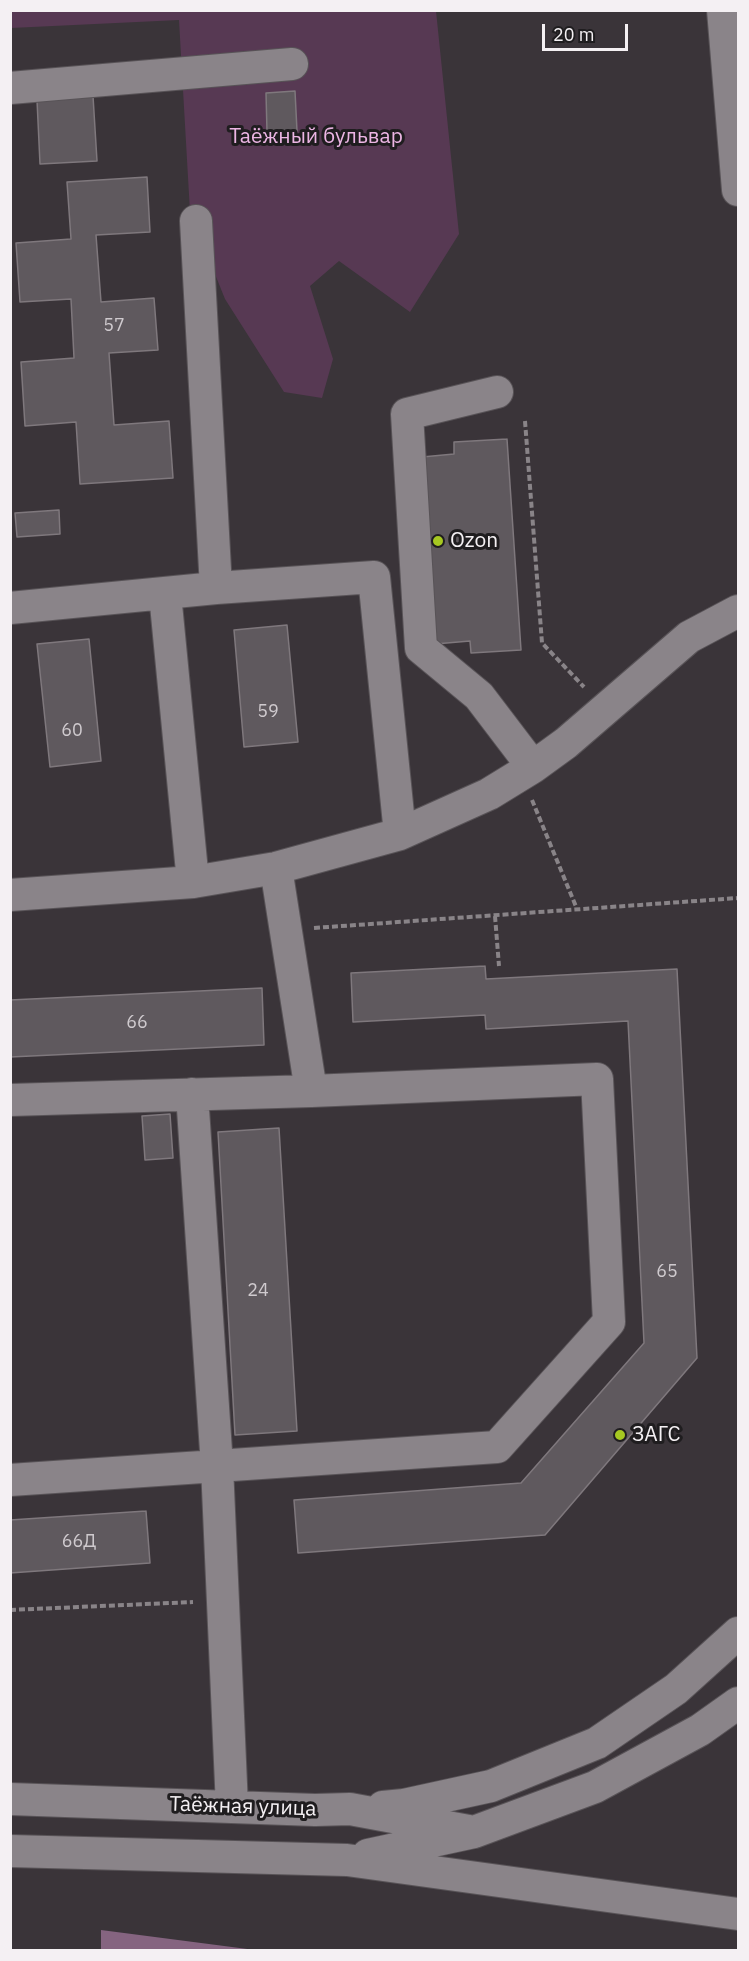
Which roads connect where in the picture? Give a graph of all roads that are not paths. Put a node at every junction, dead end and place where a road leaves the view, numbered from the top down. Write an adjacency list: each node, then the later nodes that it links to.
1 (723, 10): 4 (street)
2 (292, 64): 3 (street)
3 (10, 88)
4 (738, 190)
5 (196, 222): 7 (street)
6 (497, 392): 11 (street)
7 (216, 588): 8 (street); 12 (street)
8 (165, 594): 9 (street); 14 (street)
9 (10, 608)
10 (738, 611): 11 (street)
11 (528, 771): 12 (street)
12 (400, 834): 13 (street)
13 (276, 868): 14 (street); 16 (street)
14 (193, 882): 15 (street)
15 (10, 895)
16 (311, 1090): 17 (street); 19 (street)
17 (192, 1094): 18 (street); 19 (street)
18 (10, 1100)
19 (217, 1466): 20 (street); 24 (street)
20 (10, 1480)
21 (738, 1633): 25 (street)
22 (738, 1703): 26 (street)
23 (10, 1799): 24 (street, Таёжная улица)
24 (232, 1808): 25 (street, Таёжная улица)
25 (350, 1809): 26 (street, Таёжная улица)
26 (474, 1832): 28 (street)
27 (10, 1851): 28 (street)
28 (347, 1860): 29 (street)
29 (738, 1914)

